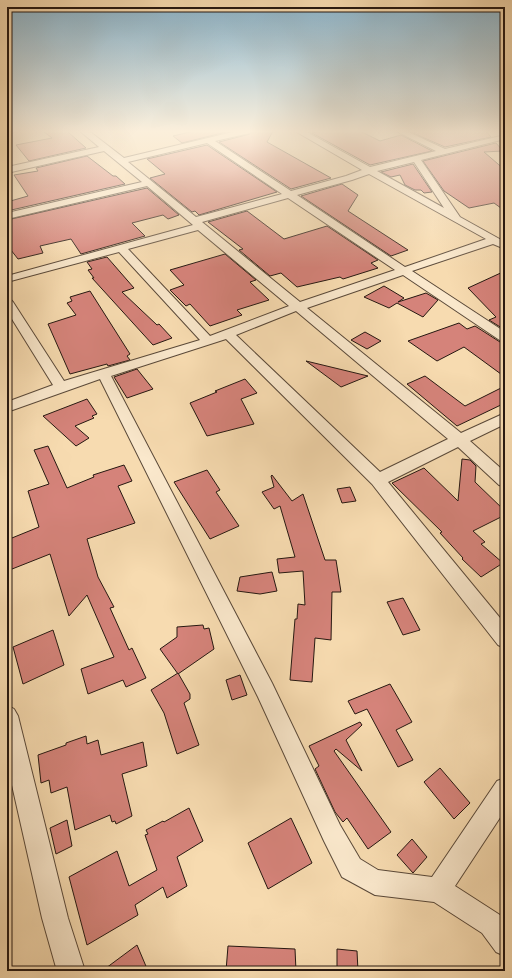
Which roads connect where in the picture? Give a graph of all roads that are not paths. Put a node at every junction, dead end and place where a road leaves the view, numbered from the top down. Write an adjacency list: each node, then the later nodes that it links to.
1 (140, 177): 6 (street)
2 (265, 177): 7 (street)
3 (353, 177): 7 (street)
4 (382, 177): 9 (street)
5 (428, 177): 9 (street)
6 (148, 183): 8 (street); 10 (street)
7 (292, 194): 10 (street); 14 (street)
8 (7, 216)
9 (457, 220): 11 (street)
10 (197, 224): 13 (street); 16 (street)
11 (494, 240): 12 (street); 14 (street)
12 (505, 246)
13 (121, 248): 15 (street); 20 (street)
14 (403, 270): 16 (street); 19 (street)
15 (7, 279)
16 (297, 307): 18 (street); 25 (street)
17 (9, 309): 22 (street)
18 (227, 333): 20 (street); 26 (street)
19 (505, 338)
20 (208, 340): 21 (street)
21 (103, 373): 22 (street); 31 (street)
22 (61, 387): 23 (street)
23 (7, 407)
24 (505, 418): 25 (street)
25 (459, 440): 26 (street); 27 (street)
26 (378, 480): 28 (street)
27 (505, 481)
28 (505, 639)
29 (7, 716): 33 (street)
30 (505, 788): 31 (street)
31 (438, 890): 32 (street)
32 (505, 943)
33 (71, 971)

